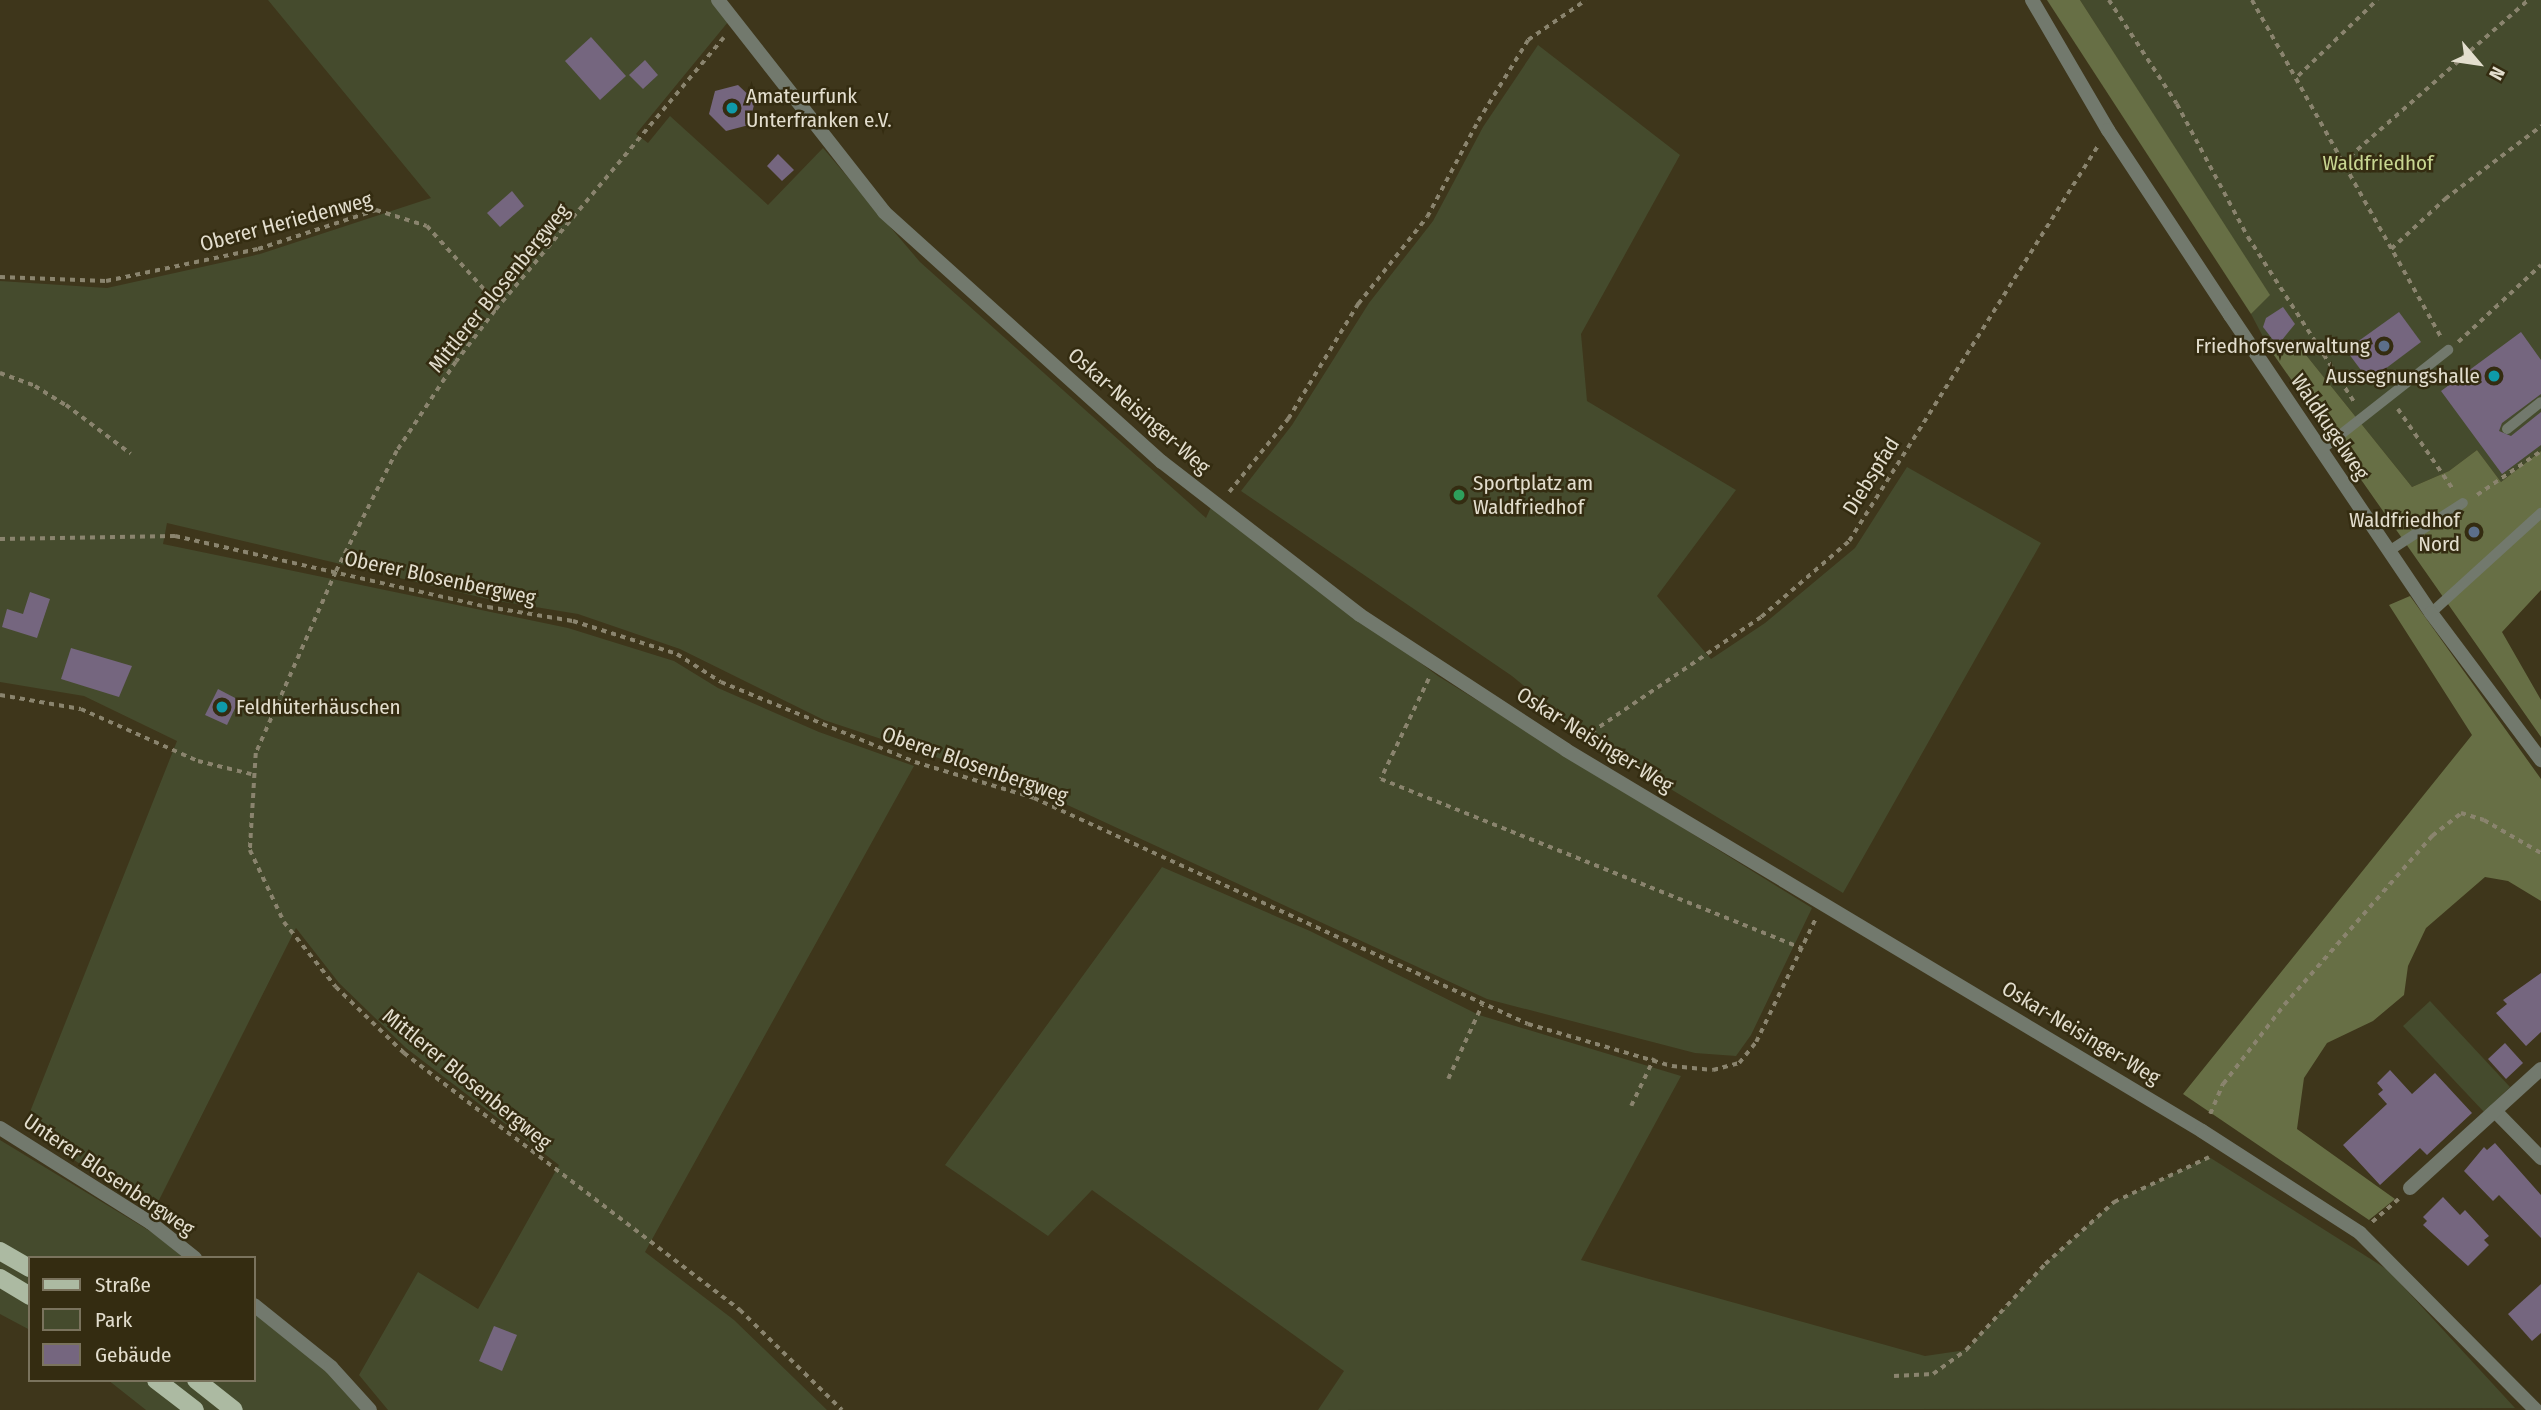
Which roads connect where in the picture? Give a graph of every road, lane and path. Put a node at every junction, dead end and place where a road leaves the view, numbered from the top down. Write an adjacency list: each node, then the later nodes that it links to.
1 (718, 0): 8 (street, Oskar-Neisinger-Weg)
2 (1586, 0): 27 (path)
3 (2032, 0): 11 (street, Waldkugelweg)
4 (2109, 0): 21 (path)
5 (2252, 0): 9 (path)
6 (2376, 0): 9 (path)
7 (2528, 0): 12 (path)
8 (735, 25): 16 (path, Mittlerer Blosenbergweg); 27 (street, Oskar-Neisinger-Weg)
9 (2297, 76): 12 (path)
10 (2541, 126): 13 (path)
11 (2108, 130): 23 (street, Waldkugelweg); 35 (path, Diebspfad)
12 (2342, 163): 13 (path)
13 (2391, 249): 17 (path)
14 (2541, 264): 17 (path)
15 (0, 276): 16 (path, Oberer Heriedenweg)
16 (495, 311): 31 (path, Mittlerer Blosenbergweg)
17 (2448, 350): 19 (lane)
18 (0, 373): 25 (path)
19 (2390, 398): 21 (lane); 26 (path)
20 (2541, 402): 22 (lane)
21 (2364, 416): 23 (lane)
22 (2507, 429)
23 (2321, 450): 30 (street, Waldkugelweg)
24 (2541, 451): 26 (path)
25 (131, 454)
26 (2463, 503): 30 (lane)
27 (1221, 507): 33 (street, Oskar-Neisinger-Weg)
28 (2541, 513): 32 (lane)
29 (0, 539): 31 (path, Oberer Blosenbergweg)
30 (2389, 551): 32 (street, Waldkugelweg)
31 (336, 572): 37 (path, Mittlerer Blosenbergweg); 41 (path, Oberer Blosenbergweg)
32 (2431, 612): 36 (street, Waldkugelweg)
33 (1436, 664): 35 (street, Oskar-Neisinger-Weg); 40 (path)
34 (0, 695): 37 (path)
35 (1566, 750): 39 (street, Oskar-Neisinger-Weg)
36 (2541, 760)
37 (251, 774): 65 (path, Mittlerer Blosenbergweg)
38 (2541, 853): 48 (path)
39 (1824, 903): 40 (path, Oberer Blosenbergweg); 48 (street, Oskar-Neisinger-Weg)
40 (1802, 948): 42 (path, Oberer Blosenbergweg)
41 (1482, 1005): 42 (path, Oberer Blosenbergweg); 44 (path)
42 (1654, 1058): 45 (path)
43 (2541, 1069): 46 (street)
44 (1448, 1079)
45 (1631, 1106)
46 (2495, 1111): 50 (street); 51 (street)
47 (0, 1128): 54 (street, Unterer Blosenbergweg)
48 (2202, 1131): 49 (street, Oskar-Neisinger-Weg)
49 (2227, 1149): 52 (street, Oskar-Neisinger-Weg); 59 (path)
50 (2541, 1158)
51 (2410, 1188): 52 (path)
52 (2360, 1233): 66 (street, Oskar-Neisinger-Weg)
53 (0, 1251): 55 (main road)
54 (192, 1256)
55 (28, 1267)
56 (0, 1278): 57 (main road)
57 (28, 1295)
58 (256, 1307): 64 (street)
59 (1895, 1376)
60 (159, 1382): 62 (main road)
61 (199, 1382): 63 (main road)
62 (195, 1410)
63 (234, 1410)
64 (370, 1410)
65 (842, 1410)
66 (2536, 1410)

